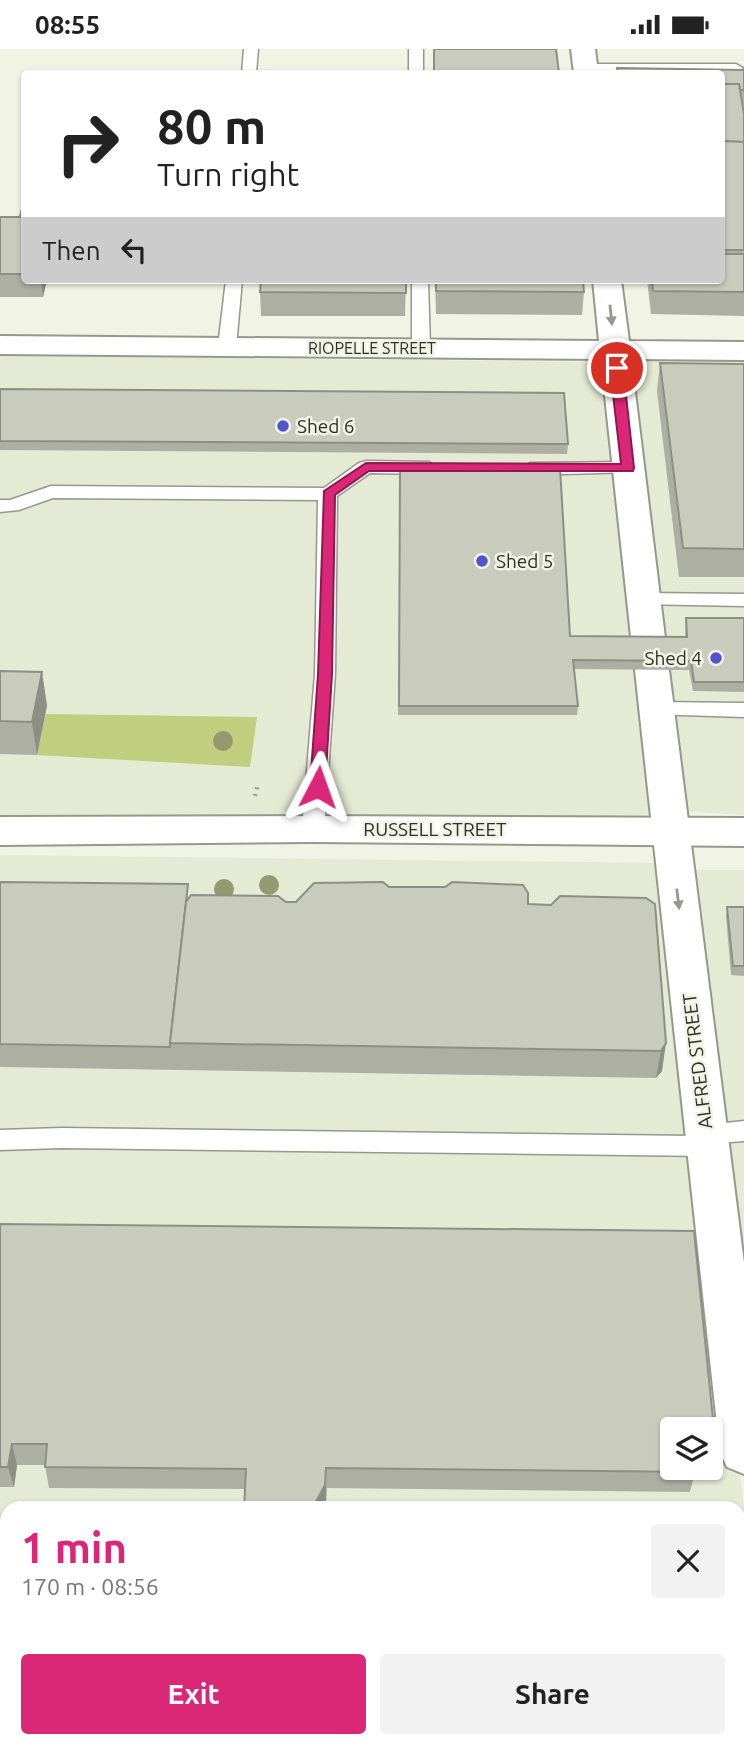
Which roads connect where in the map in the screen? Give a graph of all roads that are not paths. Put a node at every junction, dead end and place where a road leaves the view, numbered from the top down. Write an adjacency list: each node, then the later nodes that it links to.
1 (251, 49): 5 (lane)
2 (416, 49): 6 (lane)
3 (585, 64): 4 (lane)
4 (736, 68)
5 (249, 70)
6 (416, 70)
7 (234, 284): 11 (lane)
8 (420, 284): 12 (lane)
9 (607, 284): 13 (street, ALFRED STREET, one-way to 13)
10 (0, 345): 11 (street, RIOPELLE STREET)
11 (227, 347): 12 (street, RIOPELLE STREET)
12 (421, 348): 13 (street, RIOPELLE STREET)
13 (615, 350): 14 (street, RIOPELLE STREET); 16 (street, ALFRED STREET)
14 (744, 351)
15 (449, 468): 18 (lane)
16 (628, 468): 17 (lane); 20 (street, ALFRED STREET)
17 (517, 469)
18 (328, 494): 19 (lane); 24 (lane)
19 (0, 506)
20 (643, 599): 21 (lane); 22 (street, ALFRED STREET)
21 (744, 600)
22 (656, 709): 23 (lane); 26 (street, ALFRED STREET)
23 (744, 710)
24 (313, 829): 25 (street, RUSSELL STREET); 26 (street, RUSSELL STREET)
25 (0, 831)
26 (671, 831): 27 (street, RUSSELL STREET); 28 (street, ALFRED STREET, one-way to 28)
27 (744, 832)
28 (719, 1136): 29 (lane); 30 (street, ALFRED STREET)
29 (0, 1140)
30 (744, 1452)

